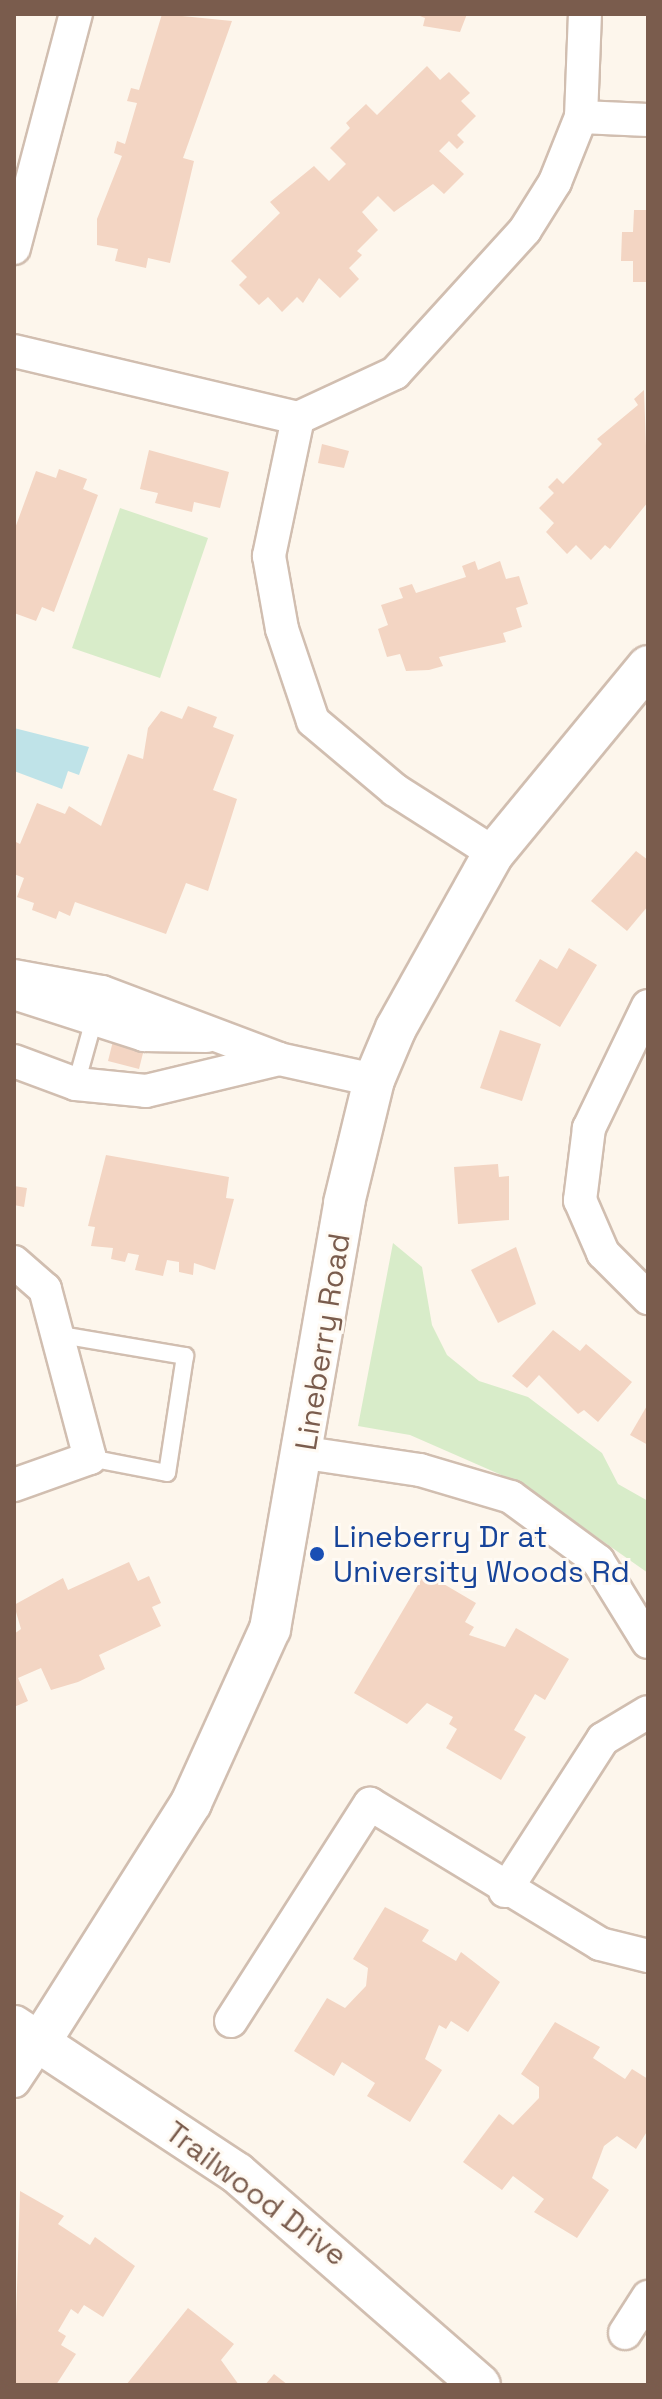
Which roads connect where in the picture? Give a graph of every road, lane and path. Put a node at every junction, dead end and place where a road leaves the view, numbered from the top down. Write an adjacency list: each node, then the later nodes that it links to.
1 (76, 14): 5 (street)
2 (585, 14): 3 (street)
3 (581, 117): 4 (street); 7 (street)
4 (648, 120)
5 (14, 248)
6 (14, 351): 7 (street)
7 (298, 418): 9 (street)
8 (648, 666): 9 (street, Lineberry Road)
9 (494, 853): 16 (street, Lineberry Road)
10 (14, 976): 12 (street)
11 (14, 993): 12 (street)
12 (98, 1006): 14 (street); 17 (lane)
13 (648, 1006): 19 (street)
14 (279, 1059): 16 (street); 17 (street)
15 (14, 1061): 17 (street)
16 (374, 1080): 21 (street, Lineberry Road)
17 (76, 1084)
18 (14, 1262): 20 (street)
19 (648, 1298)
20 (61, 1335): 22 (street); 22 (lane)
21 (306, 1453): 24 (street); 29 (street, Lineberry Road)
22 (90, 1458): 23 (street)
23 (14, 1485)
24 (648, 1642)
25 (648, 1712): 26 (street)
26 (505, 1891): 27 (street); 28 (street)
27 (648, 1956)
28 (231, 2021)
29 (27, 2034): 30 (street); 33 (street, Trailwood Drive)
30 (14, 2081)
31 (648, 2297): 32 (street)
32 (625, 2333)
33 (480, 2385)

